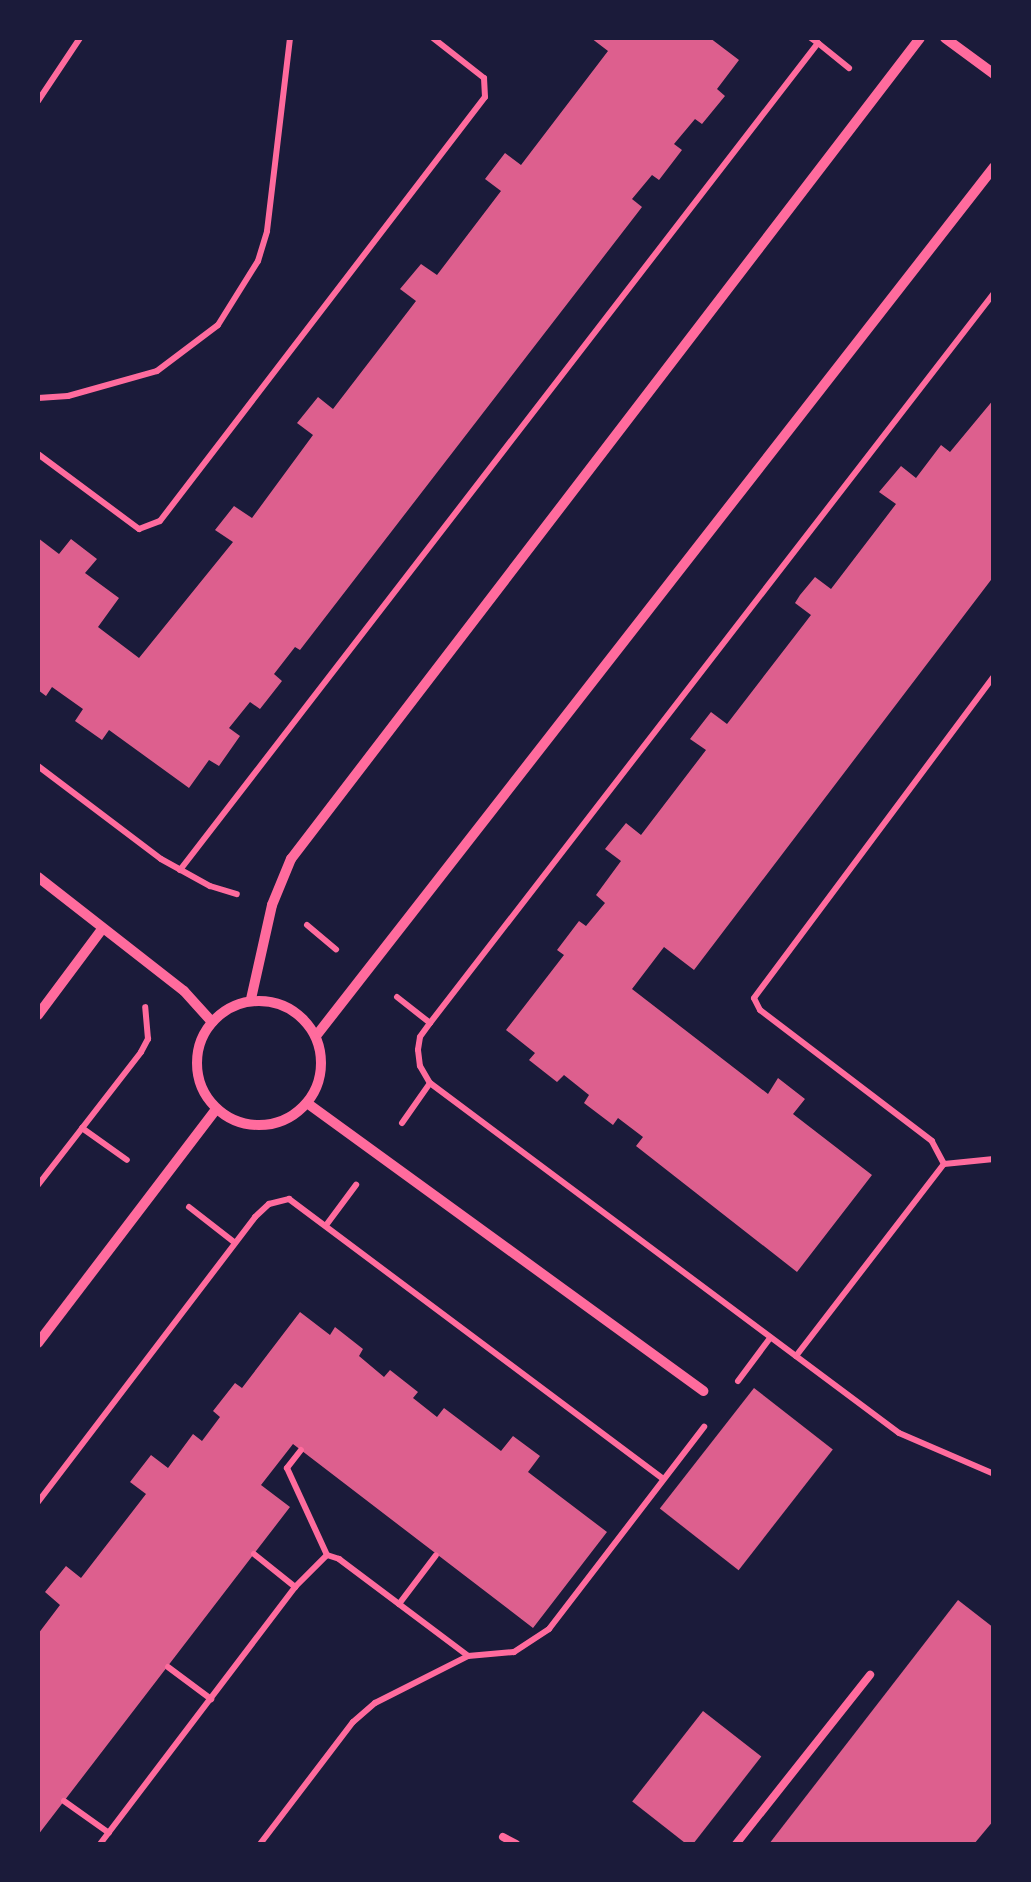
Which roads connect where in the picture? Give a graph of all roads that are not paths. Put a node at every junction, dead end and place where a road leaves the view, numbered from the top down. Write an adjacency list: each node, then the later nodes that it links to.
1 (920, 38): 7 (street)
2 (945, 38): 3 (street)
3 (994, 74)
4 (994, 166): 10 (street)
5 (38, 878): 6 (street)
6 (102, 930): 8 (street); 9 (street)
7 (252, 999): 9 (street); 10 (street)
8 (38, 1015)
9 (212, 1022): 12 (street)
10 (316, 1036): 11 (street)
11 (307, 1104): 12 (street); 14 (street)
12 (216, 1109): 13 (street)
13 (38, 1343)
14 (704, 1391)
15 (870, 1675): 18 (lane)
16 (503, 1837): 17 (lane)
17 (516, 1844)
18 (736, 1844)

